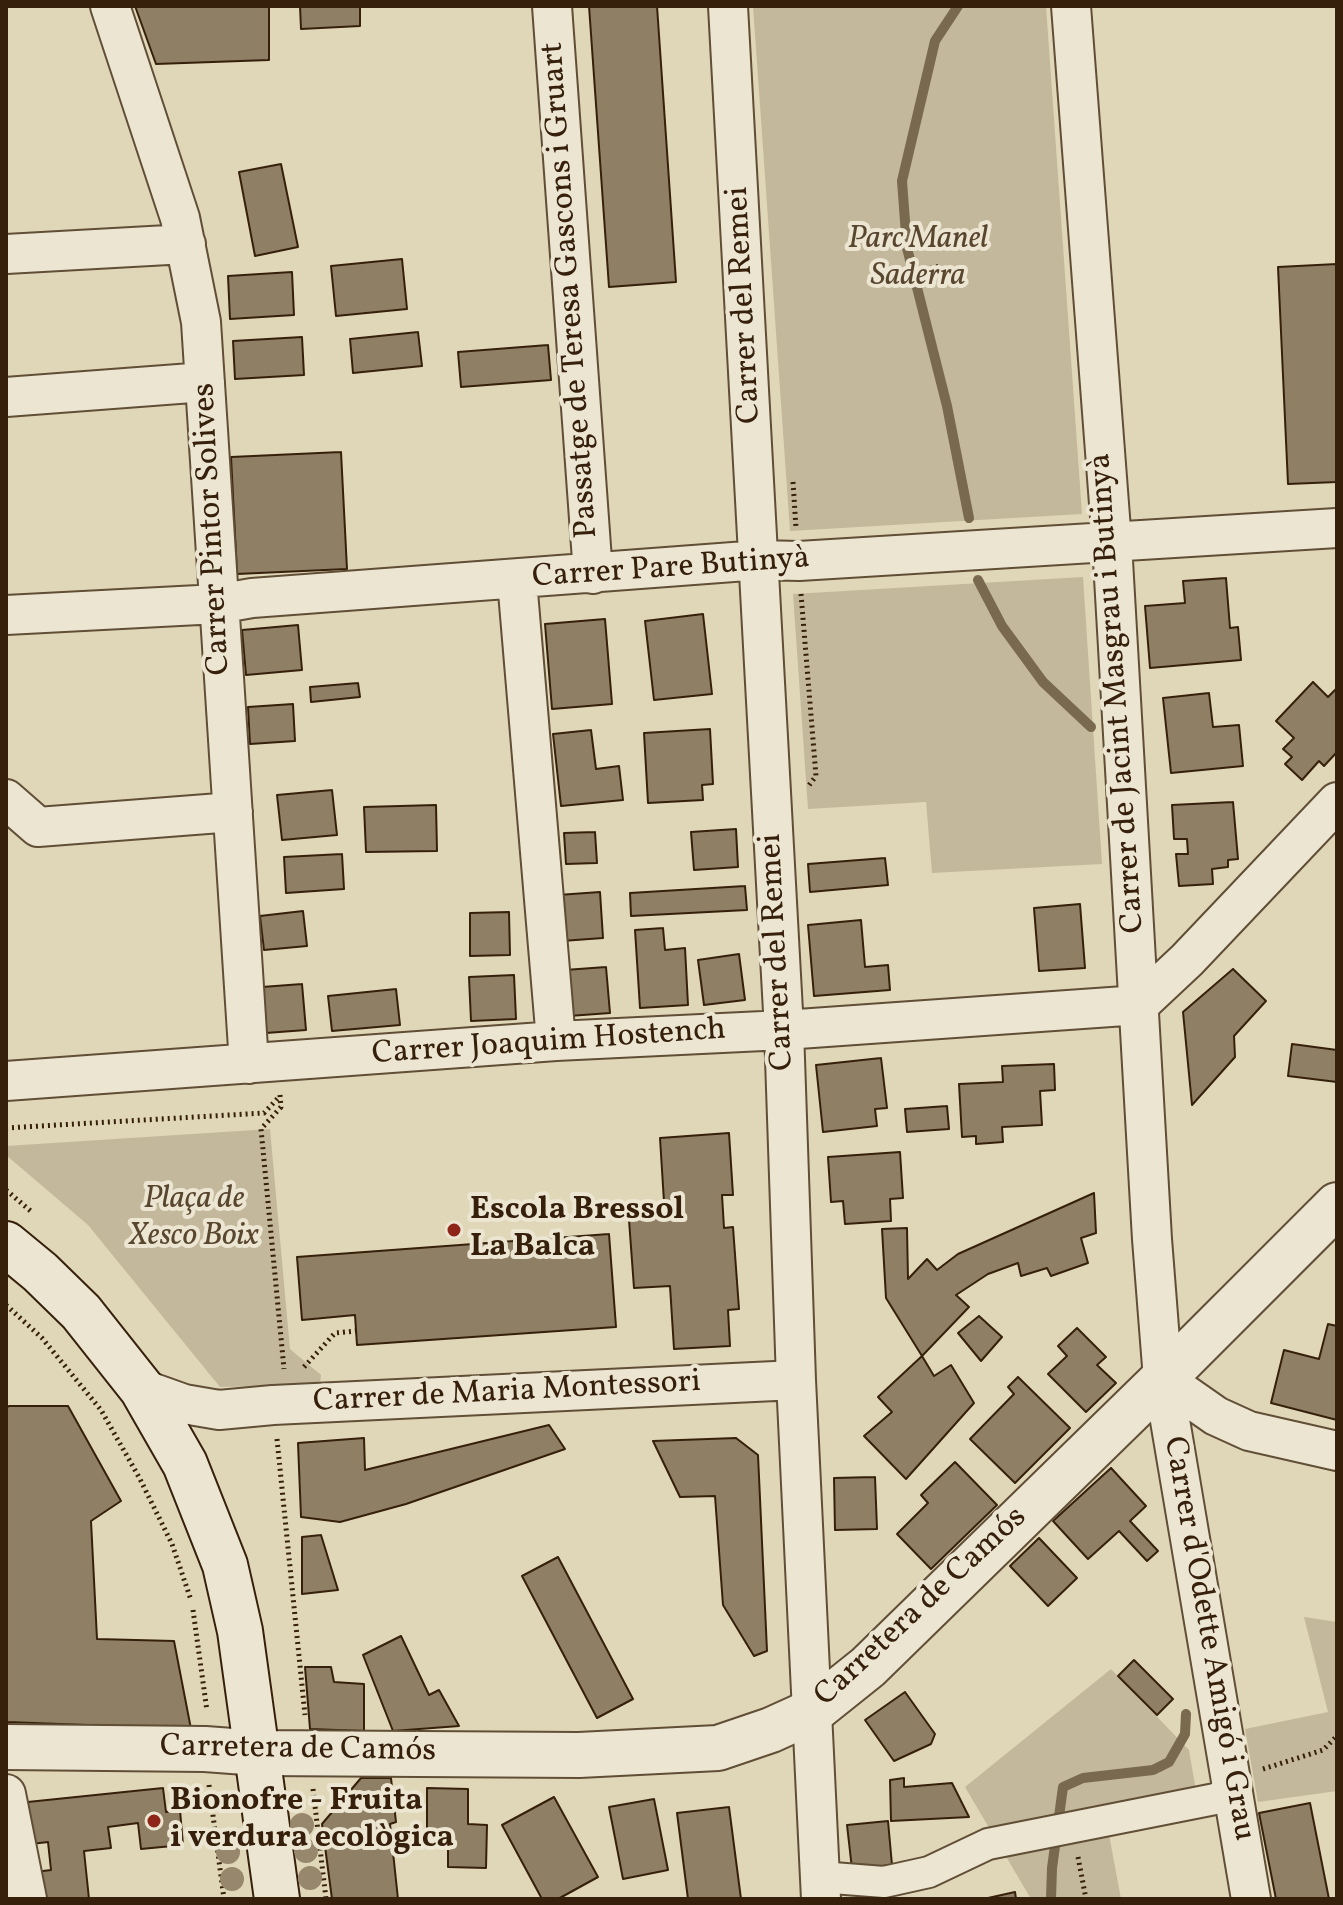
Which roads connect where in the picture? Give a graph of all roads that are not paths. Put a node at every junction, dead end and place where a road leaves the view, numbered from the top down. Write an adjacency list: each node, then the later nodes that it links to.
1 (110, 6): 5 (street, Carrer Pintor Solives)
2 (552, 6): 12 (street, Passatge de Teresa Gascons i Gruart)
3 (728, 6): 11 (street, Carrer del Remei)
4 (1071, 6): 10 (street, Carrer de Jacint Masgrau i Butinyà)
5 (186, 244): 6 (street); 7 (street, Carrer Pintor Solives)
6 (6, 254)
7 (205, 382): 8 (street); 14 (street, Carrer Pintor Solives)
8 (6, 397)
9 (1337, 528): 10 (street, Carrer Pare Butinyà)
10 (1112, 543): 11 (street, Carrer Pare Butinyà); 19 (street, Carrer de Jacint Masgrau i Butinyà)
11 (760, 560): 12 (street, Carrer Pare Butinyà); 20 (street, Carrer del Remei)
12 (593, 574): 13 (street, Carrer Pare Butinyà)
13 (517, 580): 14 (street, Carrer Pare Butinyà); 21 (street)
14 (218, 604): 15 (street, Carrer Pare Butinyà); 18 (street, Carrer Pintor Solives)
15 (6, 615)
16 (1337, 802): 19 (street)
17 (10, 811): 18 (street)
18 (233, 812): 22 (street, Carrer Pintor Solives)
19 (1139, 1005): 20 (street, Carrer Joaquim Hostench); 26 (street, Carrer de Jacint Masgrau i Butinyà)
20 (784, 1030): 21 (street, Carrer Joaquim Hostench); 27 (street, Carrer del Remei)
21 (556, 1041): 22 (street, Carrer Joaquim Hostench)
22 (273, 1077): 23 (street, Carrer Joaquim Hostench)
23 (6, 1081)
24 (1337, 1205): 26 (street, Carretera de Camós)
25 (6, 1244): 28 (street)
26 (1163, 1379): 30 (street); 32 (street, Carretera de Camós); 35 (street, Carrer d'Odette Amigó i Grau)
27 (796, 1380): 29 (street, Carrer de Maria Montessori); 32 (street, Carrer del Remei)
28 (142, 1389): 29 (street, Carrer de Maria Montessori); 31 (street)
29 (219, 1410): 31 (street)
30 (1337, 1451)
31 (185, 1464): 34 (street)
32 (813, 1711): 34 (street, Carretera de Camós); 37 (street, Carrer del Remei)
33 (6, 1747): 34 (street, Carretera de Camós)
34 (259, 1753): 39 (street)
35 (1233, 1791): 37 (street); 40 (street, Carrer d'Odette Amigó i Grau)
36 (6, 1794): 38 (street)
37 (820, 1888)
38 (27, 1899)
39 (277, 1899)
40 (1251, 1899)

